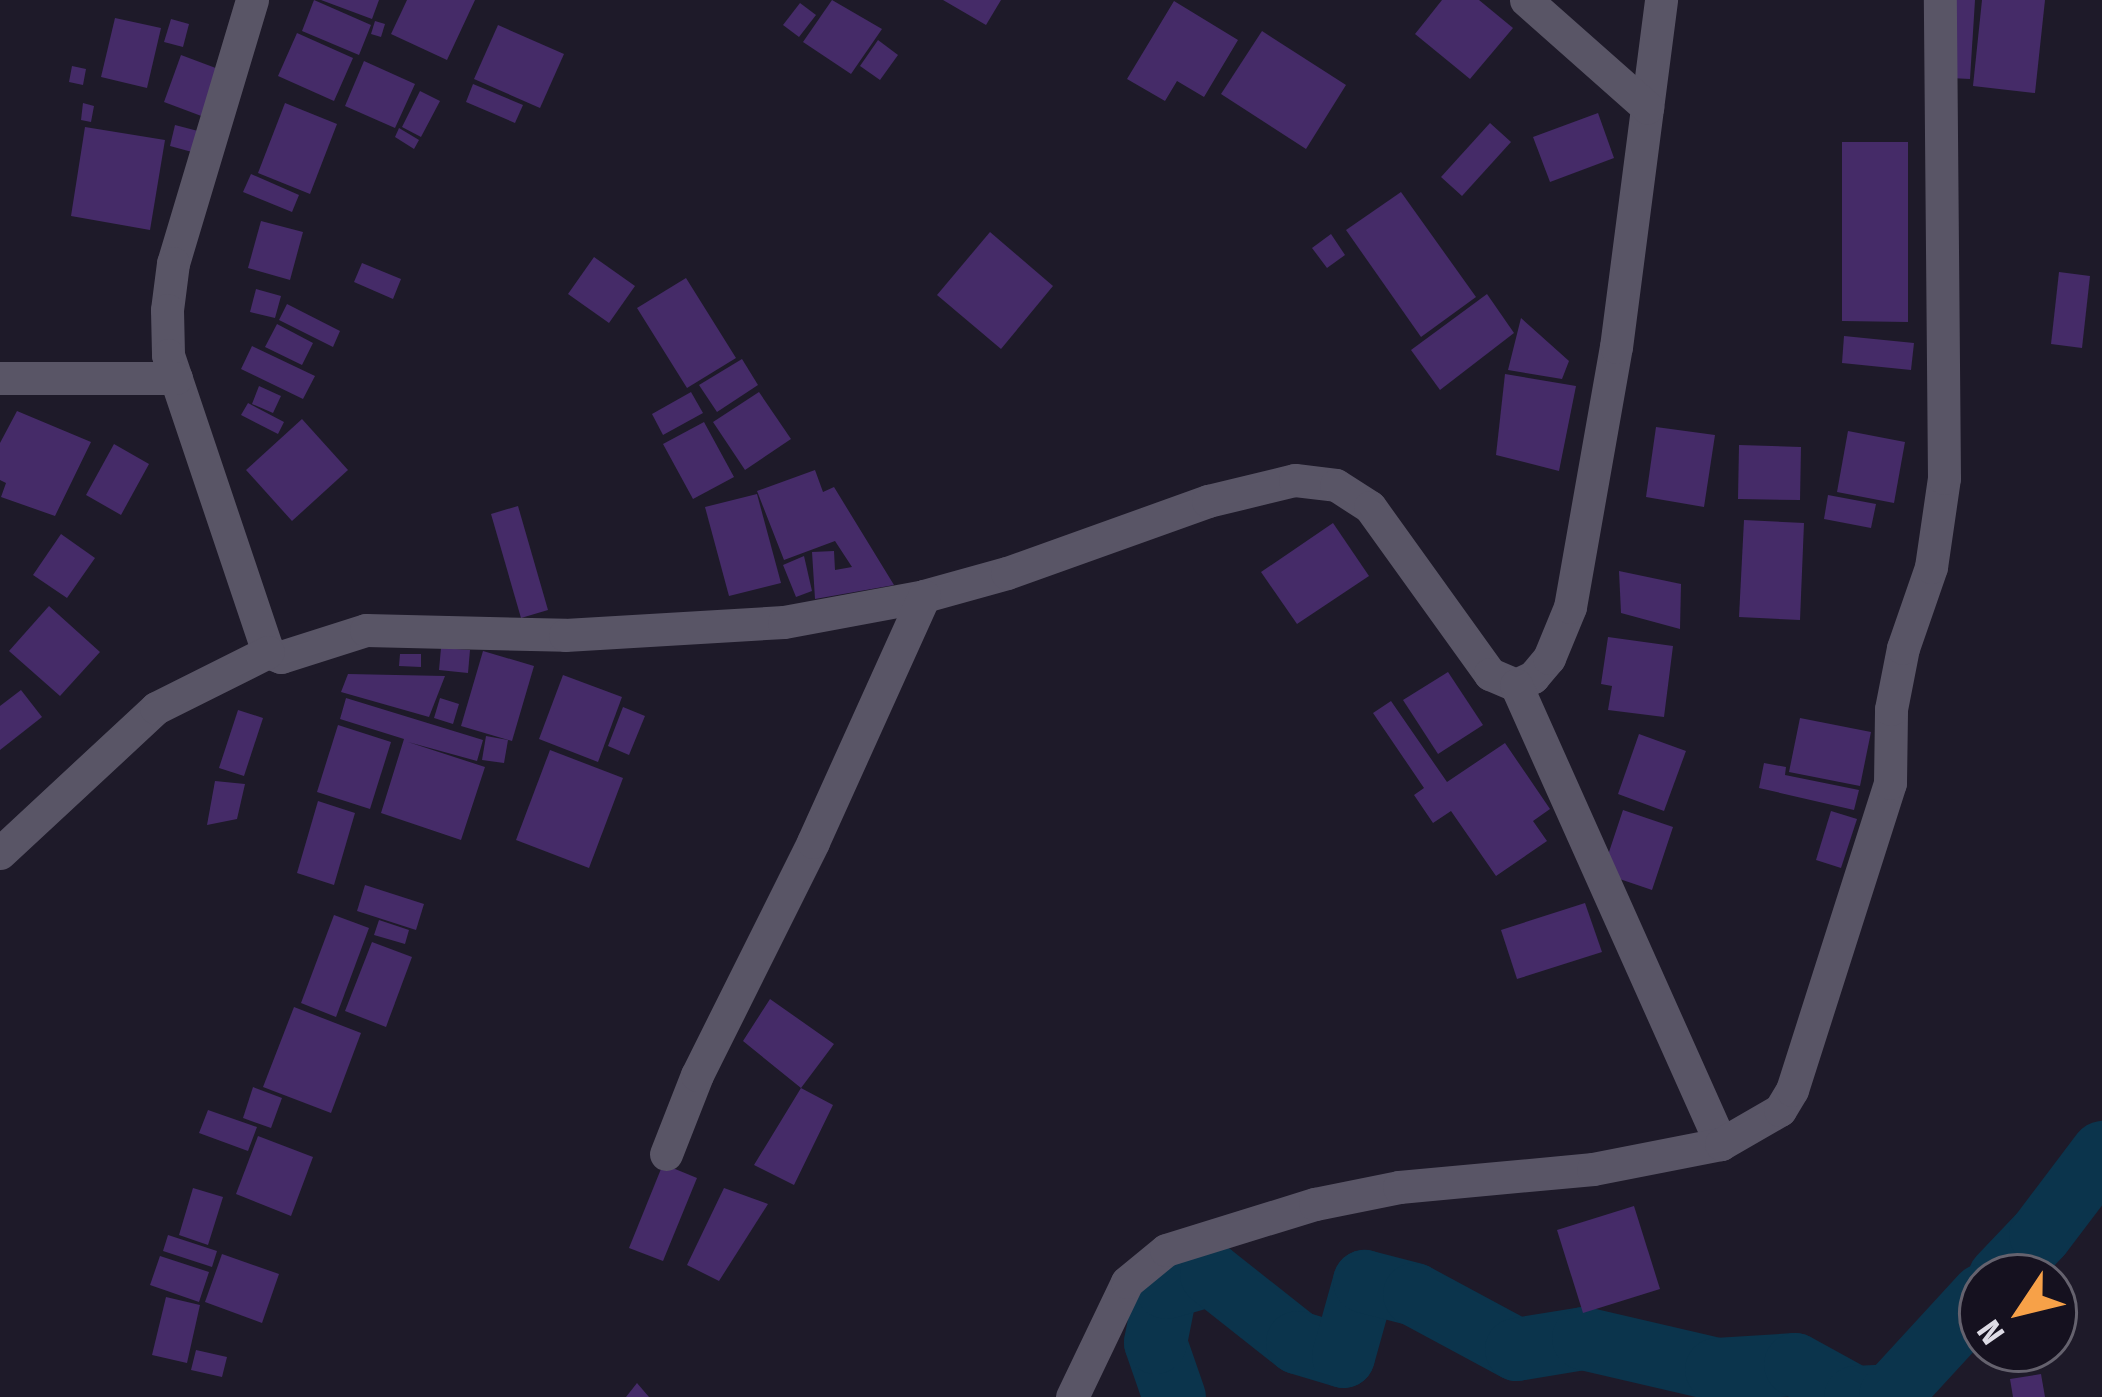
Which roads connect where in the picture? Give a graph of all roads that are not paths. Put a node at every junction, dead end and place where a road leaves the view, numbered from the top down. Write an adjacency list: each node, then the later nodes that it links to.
1 (252, 0): 7 (street)
2 (1526, 0): 5 (street)
3 (1661, 0): 5 (street)
4 (1940, 0): 12 (street)
5 (1647, 106): 10 (street)
6 (0, 378): 7 (street)
7 (176, 378): 9 (street)
8 (924, 596): 9 (street); 10 (street); 13 (street)
9 (268, 652): 11 (street)
10 (1516, 685): 12 (street)
11 (0, 853)
12 (1721, 1144): 14 (street)
13 (666, 1154)
14 (1072, 1397)

